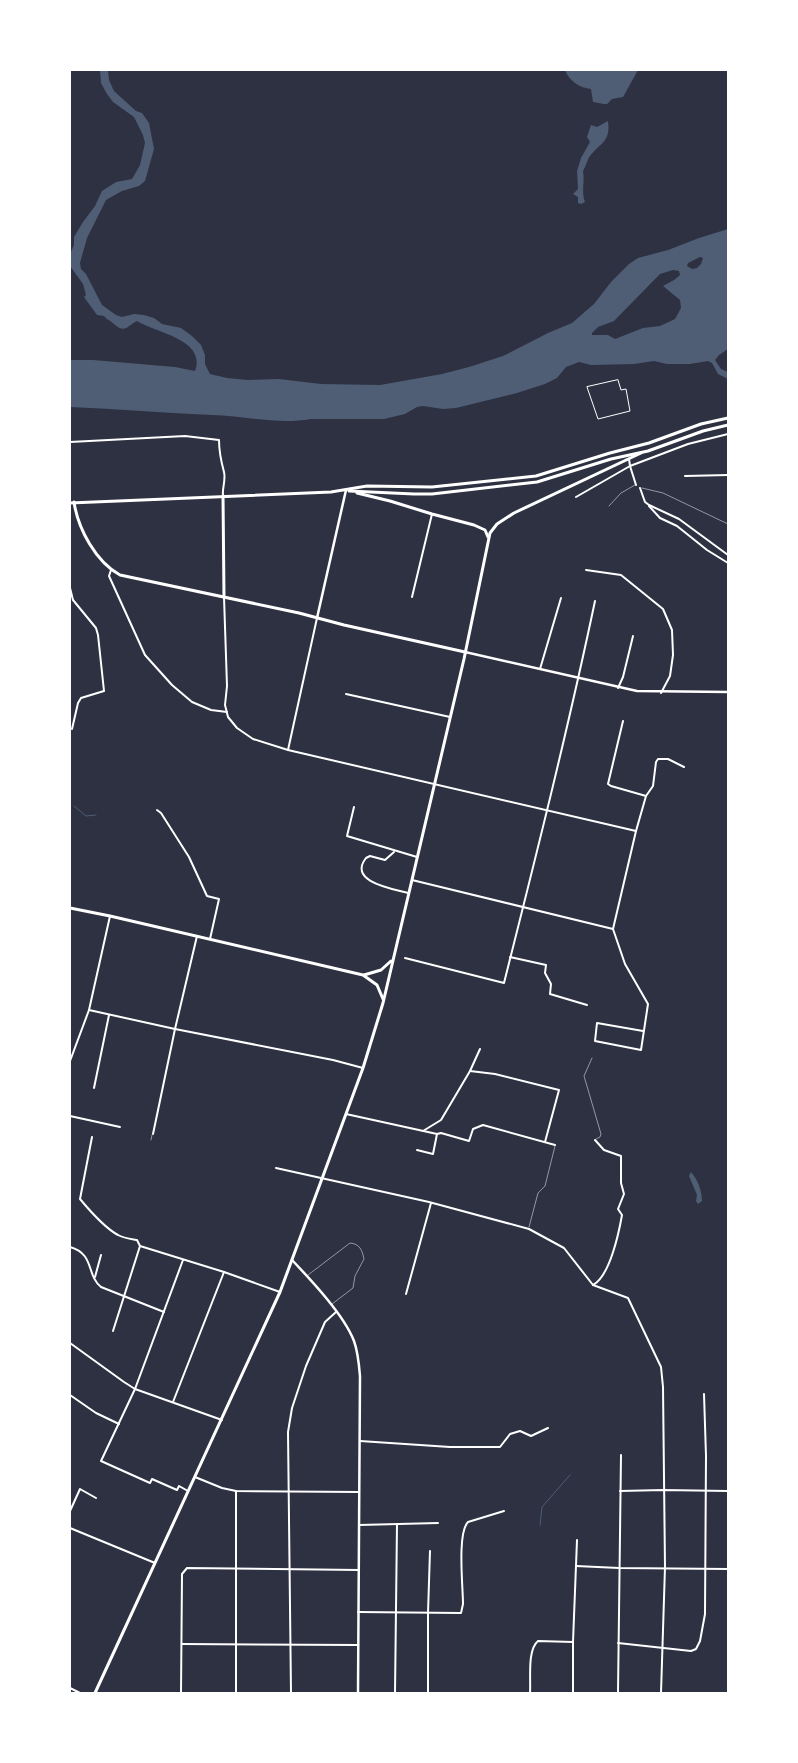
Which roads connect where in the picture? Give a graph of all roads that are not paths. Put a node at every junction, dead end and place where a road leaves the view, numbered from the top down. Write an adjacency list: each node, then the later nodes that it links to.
1 (728, 418): 13 (main road)
2 (598, 419): 2 (street)
3 (728, 425): 6 (main road)
4 (728, 434): 8 (street)
5 (70, 442): 14 (street)
6 (641, 453): 7 (main road); 13 (main road)
7 (629, 459): 8 (street); 21 (main road)
8 (630, 466): 11 (street); 15 (street)
9 (728, 475): 10 (street)
10 (685, 476)
11 (636, 485): 12 (lane); 18 (lane)
12 (640, 488): 17 (street); 20 (lane)
13 (346, 490): 14 (main road); 19 (main road); 33 (main road)
14 (223, 496): 16 (main road); 27 (main road)
15 (576, 497)
16 (72, 502): 24 (main road)
17 (649, 505): 22 (street); 23 (street)
18 (609, 506)
19 (432, 514): 21 (main road); 28 (street)
20 (728, 524)
21 (488, 543): 35 (main road)
22 (728, 555)
23 (728, 562)
24 (111, 570): 27 (main road); 42 (street)
25 (586, 570): 40 (street)
26 (70, 588): 30 (street)
27 (224, 597): 33 (main road); 42 (street)
28 (412, 597)
29 (561, 598): 36 (street)
30 (73, 600): 32 (street); 45 (street)
31 (595, 601): 37 (street)
32 (70, 602)
33 (317, 618): 35 (main road); 46 (street)
34 (633, 636): 38 (street)
35 (465, 652): 36 (main road); 43 (main road)
36 (540, 670): 37 (main road)
37 (579, 678): 38 (main road); 52 (street)
38 (618, 688): 40 (main road)
39 (728, 692): 40 (main road)
40 (661, 693)
41 (346, 694): 43 (street)
42 (227, 712): 46 (street)
43 (450, 717): 48 (main road)
44 (623, 721): 49 (street)
45 (72, 729)
46 (288, 750): 48 (street)
47 (684, 767): 49 (street)
48 (435, 783): 52 (street); 55 (main road)
49 (646, 796): 53 (street)
50 (354, 807): 55 (street)
51 (157, 810): 63 (street)
52 (548, 810): 53 (street); 59 (street)
53 (636, 831): 61 (street)
54 (394, 852): 57 (street)
55 (417, 857): 56 (main road)
56 (412, 880): 57 (main road); 59 (street)
57 (409, 893): 66 (main road)
58 (70, 908): 60 (main road)
59 (523, 908): 61 (street); 64 (street)
60 (110, 916): 62 (main road); 70 (street)
61 (613, 929): 73 (street)
62 (197, 936): 63 (main road); 72 (street)
63 (210, 939): 67 (main road)
64 (510, 957): 65 (street); 69 (street)
65 (405, 958)
66 (393, 959): 67 (main road); 68 (main road)
67 (363, 975): 68 (main road)
68 (383, 1003): 77 (main road)
69 (587, 1005)
70 (89, 1010): 71 (street); 76 (street)
71 (110, 1015): 72 (street); 79 (street)
72 (175, 1029): 77 (street); 84 (street)
73 (644, 1031): 73 (street)
74 (480, 1049): 78 (street)
75 (592, 1058): 88 (lane)
76 (70, 1061)
77 (362, 1068): 80 (main road)
78 (470, 1072): 83 (street); 89 (street)
79 (94, 1088)
80 (346, 1114): 83 (street); 93 (main road)
81 (70, 1116): 82 (street)
82 (120, 1127)
83 (423, 1131): 85 (street)
84 (153, 1134): 87 (lane)
85 (437, 1134): 89 (street); 91 (street)
86 (92, 1137): 96 (street)
87 (151, 1140)
88 (595, 1140): 104 (street)
89 (545, 1142): 90 (street)
90 (555, 1145): 95 (lane)
91 (417, 1150)
92 (276, 1168): 93 (street)
93 (323, 1178): 94 (street); 100 (main road)
94 (431, 1203): 95 (street); 106 (street)
95 (529, 1229): 104 (street)
96 (140, 1246): 99 (street); 107 (street)
97 (70, 1247): 103 (street)
98 (101, 1255): 103 (street)
99 (183, 1260): 101 (street); 109 (street)
100 (292, 1260): 102 (main road); 105 (main road)
101 (224, 1272): 105 (street); 116 (street)
102 (306, 1276): 108 (main road); 108 (lane)
103 (94, 1280): 107 (street)
104 (593, 1285): 123 (street)
105 (280, 1292): 117 (main road)
106 (406, 1294)
107 (124, 1296): 109 (street); 111 (street)
108 (331, 1306): 110 (main road)
109 (164, 1312): 113 (street)
110 (336, 1312): 120 (main road); 127 (street)
111 (113, 1331)
112 (70, 1343): 113 (street)
113 (135, 1389): 116 (street); 118 (street)
114 (704, 1394): 124 (street)
115 (70, 1396): 118 (street)
116 (173, 1402): 117 (street)
117 (222, 1420): 122 (main road)
118 (119, 1424): 125 (street)
119 (548, 1428): 120 (street)
120 (360, 1441): 130 (main road)
121 (621, 1455): 128 (street)
122 (195, 1477): 125 (main road); 126 (street)
123 (663, 1490): 124 (street); 128 (street); 142 (street)
124 (705, 1490): 129 (street); 145 (street)
125 (189, 1491): 140 (main road)
126 (236, 1491): 127 (street); 143 (street)
127 (289, 1491): 130 (street); 147 (street)
128 (620, 1491): 144 (street)
129 (728, 1491)
130 (359, 1492): 136 (main road)
131 (96, 1498): 132 (street)
132 (70, 1511)
133 (504, 1512): 151 (street)
134 (438, 1523): 135 (street)
135 (397, 1524): 136 (street); 150 (street)
136 (359, 1525): 148 (main road)
137 (70, 1528): 140 (street)
138 (577, 1540): 141 (street)
139 (430, 1551): 151 (street)
140 (156, 1563): 161 (main road)
141 (576, 1566): 144 (street); 152 (street)
142 (664, 1567): 144 (street); 145 (street); 158 (street)
143 (236, 1568): 147 (street); 154 (street); 156 (street)
144 (619, 1568): 153 (street)
145 (705, 1568): 146 (street); 158 (street)
146 (728, 1568)
147 (291, 1569): 148 (street); 155 (street)
148 (359, 1570): 149 (main road)
149 (358, 1612): 150 (street); 157 (main road)
150 (396, 1613): 151 (street); 166 (street)
151 (428, 1613): 167 (street)
152 (573, 1642): 168 (street); 169 (street)
153 (618, 1643): 158 (street); 170 (street)
154 (182, 1644): 156 (street); 162 (street)
155 (290, 1644): 156 (street); 157 (street); 164 (street)
156 (236, 1645): 163 (street)
157 (358, 1645): 165 (main road)
158 (663, 1648): 171 (street)
159 (70, 1688): 160 (street)
160 (80, 1693)
161 (95, 1693)
162 (181, 1693)
163 (236, 1693)
164 (291, 1693)
165 (358, 1693)
166 (394, 1693)
167 (428, 1693)
168 (530, 1693)
169 (573, 1693)
170 (618, 1693)
171 (661, 1693)

